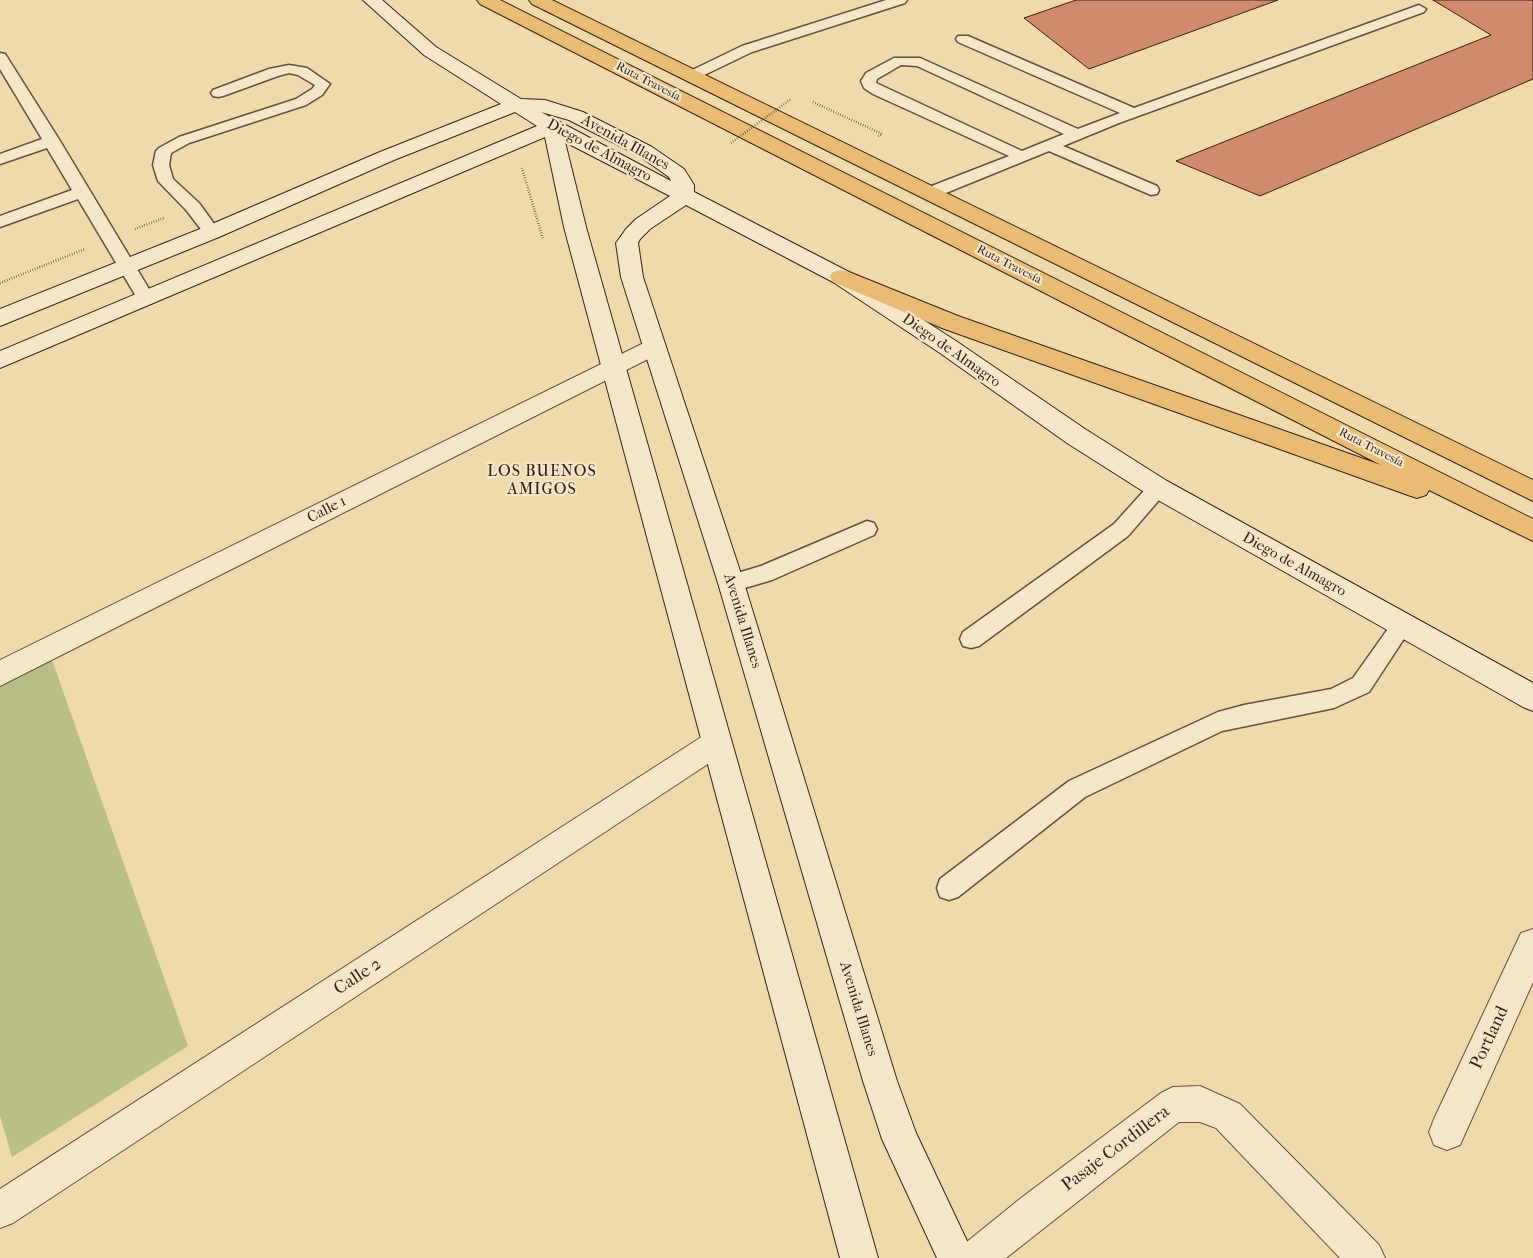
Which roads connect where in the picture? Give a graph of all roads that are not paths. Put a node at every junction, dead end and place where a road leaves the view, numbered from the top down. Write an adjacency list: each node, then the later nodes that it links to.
1 (372, 0): 11 (main road, Diego de Almagro)
2 (486, 0): 35 (highway, Ruta Travesía)
3 (538, 0): 5 (highway, Ruta Travesía)
4 (900, 0): 9 (lane)
5 (556, 5): 9 (highway, Ruta Travesía)
6 (1419, 9): 12 (lane)
7 (963, 38): 12 (lane)
8 (0, 57): 15 (lane)
9 (691, 76): 21 (highway, Ruta Travesía)
10 (218, 93): 24 (lane)
11 (515, 104): 13 (main road, Diego de Almagro); 22 (main road, Avenida Illanes); 24 (main road)
12 (1133, 113): 14 (lane)
13 (552, 127): 22 (main road, Diego de Almagro); 27 (main road); 31 (main road)
14 (1078, 135): 16 (lane); 17 (lane)
15 (52, 141): 18 (lane); 20 (lane)
16 (1050, 146): 17 (lane); 19 (lane)
17 (1023, 156): 21 (lane)
18 (0, 160)
19 (1151, 190)
20 (82, 192): 23 (lane); 25 (lane)
21 (930, 193): 33 (highway, Ruta Travesía)
22 (683, 196): 26 (main road, Diego de Almagro); 29 (main road, Avenida Illanes)
23 (0, 222)
24 (212, 232): 25 (main road)
25 (127, 267): 27 (lane); 28 (main road)
26 (841, 277): 32 (main road, Diego de Almagro); 35 (highway)
27 (146, 298): 30 (main road)
28 (0, 318)
29 (654, 346): 31 (main road, Calle 1); 36 (main road, Avenida Illanes)
30 (0, 360)
31 (614, 366): 39 (main road, Calle 1); 41 (main road)
32 (1158, 488): 37 (main road, Diego de Almagro); 38 (lane)
33 (1533, 491)
34 (867, 529): 36 (lane)
35 (1533, 532)
36 (731, 583): 47 (main road, Avenida Illanes)
37 (1402, 625): 40 (main road, Diego de Almagro); 42 (lane)
38 (971, 639)
39 (0, 674)
40 (1533, 698)
41 (716, 743): 45 (main road, Calle 2); 46 (main road)
42 (950, 888)
43 (1533, 945): 44 (main road, Portland)
44 (1447, 1132)
45 (0, 1210)
46 (859, 1258)
47 (956, 1258)
48 (976, 1258): 49 (main road, Pasaje Cordillera)
49 (1366, 1258)

